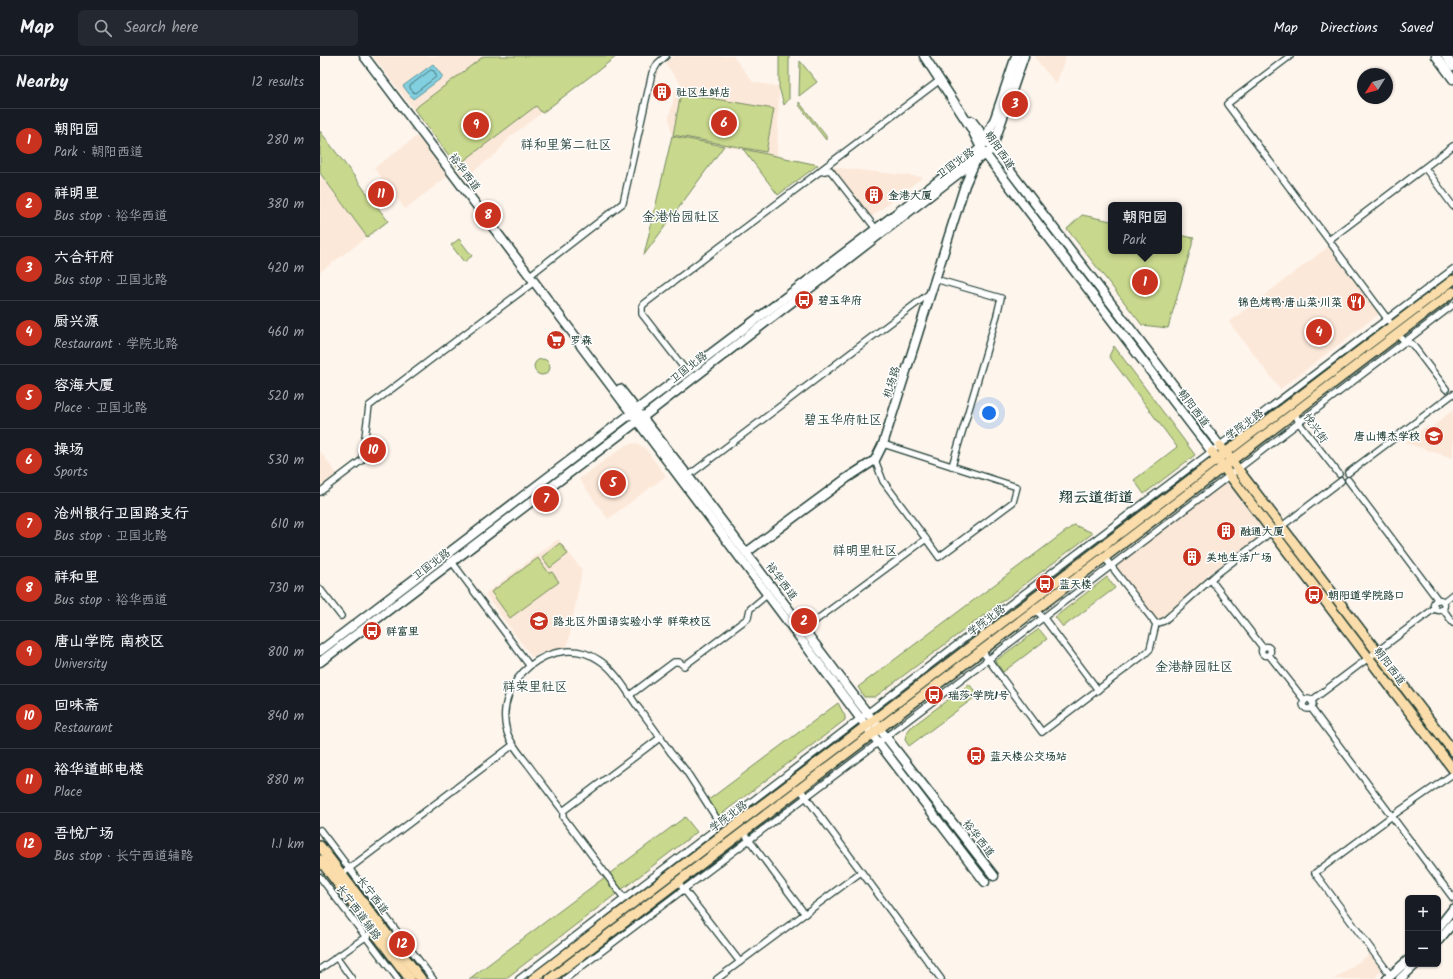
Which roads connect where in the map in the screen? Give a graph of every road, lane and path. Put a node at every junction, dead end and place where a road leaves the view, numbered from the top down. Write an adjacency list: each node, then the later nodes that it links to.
1 (364, 56): 24 (main road, 裕华西道)
2 (666, 56): 24 (street)
3 (924, 56): 12 (main road, 朝阳西道)
4 (929, 56): 13 (main road, 朝阳西道)
5 (1016, 56): 13 (main road, 卫国北路)
6 (1024, 56): 14 (main road, 卫国北路)
7 (1290, 56): 22 (street)
8 (1436, 56): 11 (main road)
9 (1446, 56): 10 (main road)
10 (1453, 66)
11 (1453, 78)
12 (940, 80): 16 (main road, 朝阳西道); 19 (street)
13 (986, 139): 14 (main road, 朝阳西道); 16 (main road, 卫国北路)
14 (993, 146): 16 (main road, 卫国北路); 43 (main road, 朝阳西道)
15 (1453, 146): 18 (street)
16 (983, 151): 17 (main road, 卫国北路); 21 (main road, 卫国北路); 44 (main road, 朝阳西道)
17 (976, 160): 25 (main road, 机场路); 40 (main road, 卫国北路)
18 (1425, 168): 20 (street); 22 (street)
19 (819, 172): 21 (street); 33 (street)
20 (1453, 206)
21 (876, 229): 33 (main road, 卫国北路)
22 (1329, 240): 30 (street)
23 (1453, 269): 30 (street)
24 (531, 279): 38 (main road, 裕华西道); 53 (street)
25 (935, 279): 28 (main road, 机场路); 47 (street)
26 (1453, 280): 30 (main road, 学院北路)
27 (1453, 292): 31 (main road, 学院北路)
28 (930, 293): 42 (main road, 机场路); 51 (street)
29 (1453, 305): 32 (street)
30 (1390, 322): 31 (main road); 43 (main road, 学院北路)
31 (1398, 334): 32 (street); 39 (main road, 学院北路)
32 (1405, 342): 34 (street); 41 (street)
33 (688, 372): 38 (main road, 卫国北路)
34 (1446, 389): 35 (street); 37 (street)
35 (1453, 390)
36 (1453, 394): 37 (street)
37 (1445, 400): 52 (street)
38 (634, 412): 40 (main road, 裕华西道); 72 (main road, 卫国北路)
39 (1295, 413): 41 (street, 悦兴街); 46 (main road, 学院北路)
40 (640, 419): 51 (main road, 裕华西道); 58 (main road, 卫国北路); 62 (main road, 裕华西道)
41 (1300, 422): 49 (street); 52 (street, 悦兴街)
42 (883, 444): 45 (main road, 机场路); 47 (street)
43 (1223, 449): 44 (main road, 学院北路); 46 (main road, 朝阳西道)
44 (1215, 455): 48 (main road, 朝阳西道); 63 (street); 65 (main road, 学院北路)
45 (875, 460): 56 (street); 57 (main road)
46 (1232, 461): 48 (main road, 学院北路); 49 (main road, 朝阳西道)
47 (952, 466): 56 (street)
48 (1224, 467): 50 (main road, 朝阳西道); 59 (main road, 学院北路)
49 (1238, 469): 50 (street); 54 (main road, 朝阳西道)
50 (1230, 475): 55 (main road, 朝阳西道); 59 (street)
51 (688, 476): 57 (main road, 裕华西道)
52 (1344, 477): 54 (street); 66 (street, 悦兴街)
53 (320, 492)
54 (1281, 526): 74 (main road, 朝阳西道)
55 (1272, 531): 60 (street); 75 (main road, 朝阳西道)
56 (926, 539): 71 (street)
57 (747, 552): 62 (main road, 裕华西道)
58 (452, 562): 77 (main road, 卫国北路); 78 (street)
59 (1108, 562): 67 (main road, 学院北路); 70 (street)
60 (1212, 580): 70 (street); 81 (street)
61 (320, 589): 68 (street)
62 (771, 592): 71 (main road, 裕华西道); 80 (street); 83 (main road, 裕华西道)
63 (1023, 594): 65 (street); 82 (street)
64 (1453, 595): 66 (street)
65 (1030, 602): 67 (main road); 82 (main road, 学院北路)
66 (1441, 603): 69 (street, 悦兴街); 74 (street)
67 (1040, 614): 73 (main road, 学院北路); 76 (street); 79 (street)
68 (341, 616)
69 (1453, 623)
70 (1156, 624): 79 (street)
71 (804, 629): 82 (main road, 裕华西道)
72 (320, 651)
73 (982, 651): 76 (street); 84 (main road, 学院北路)
74 (1377, 652): 75 (street); 90 (main road, 朝阳西道)
75 (1368, 658): 81 (street); 91 (main road, 朝阳西道)
76 (989, 659): 79 (street); 86 (street)
77 (320, 662)
78 (529, 666): 80 (street); 89 (street)
79 (1098, 690)
80 (630, 695): 87 (street)
81 (1308, 701): 96 (street)
82 (871, 716): 83 (main road, 学院北路); 84 (main road, 裕华西道)
83 (863, 722): 85 (main road, 裕华西道); 97 (street); 103 (main road, 学院北路)
84 (880, 728): 85 (main road, 学院北路); 86 (main road, 裕华西道)
85 (872, 734): 88 (main road, 裕华西道); 93 (main road, 学院北路)
86 (887, 736): 88 (street); 106 (main road, 裕华西道)
87 (661, 737): 95 (street); 97 (street)
88 (878, 742): 94 (street); 108 (main road, 裕华西道)
89 (513, 745): 95 (street); 102 (street)
90 (1453, 751)
91 (1453, 769)
92 (1453, 774): 96 (street)
93 (800, 789): 94 (street); 99 (main road, 学院北路)
94 (806, 797): 99 (street); 104 (street)
95 (563, 811): 110 (street)
96 (1392, 816): 111 (street); 124 (street)
97 (721, 825): 103 (street)
98 (320, 830): 102 (street, 长宁西道辅路)
99 (747, 836): 109 (main road, 学院北路); 113 (street)
100 (320, 846): 105 (main road, 长宁西道)
101 (320, 860): 116 (main road, 长宁西道)
102 (350, 869): 105 (street); 129 (street, 长宁西道辅路)
103 (669, 870): 109 (main road); 110 (street); 131 (main road, 学院北路)
104 (861, 872): 113 (street); 135 (street)
105 (342, 874): 128 (main road, 长宁西道)
106 (994, 876)
107 (320, 877): 117 (street, 长宁西道辅路)
108 (985, 882)
109 (681, 886): 120 (street); 132 (main road, 学院北路); 133 (street)
110 (624, 898): 130 (street)
111 (1453, 898)
112 (1453, 909): 115 (main road)
113 (805, 914): 120 (street)
114 (1453, 922): 118 (main road)
115 (1441, 924)
116 (374, 930): 117 (street); 127 (main road, 长宁西道)
117 (365, 937): 119 (street); 126 (street, 长宁西道辅路)
118 (1441, 937)
119 (336, 957): 123 (street); 125 (street)
120 (740, 962): 134 (street)
121 (1405, 963): 124 (main road)
122 (1413, 967): 136 (main road)
123 (320, 969)
124 (1389, 977)
125 (352, 979)
126 (398, 979)
127 (410, 979)
128 (422, 979)
129 (433, 979)
130 (519, 979)
131 (533, 979)
132 (550, 979)
133 (565, 979)
134 (717, 979)
135 (941, 979)
136 (1400, 979)

